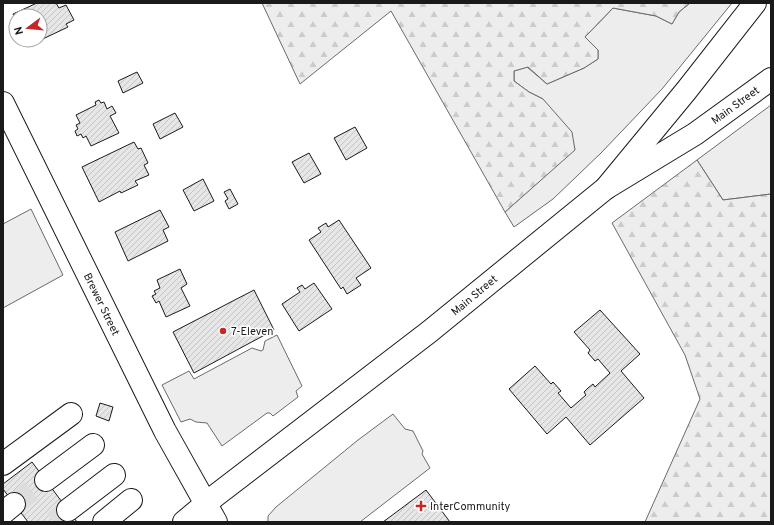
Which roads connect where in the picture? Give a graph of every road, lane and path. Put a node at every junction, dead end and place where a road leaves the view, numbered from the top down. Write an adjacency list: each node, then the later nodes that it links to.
1 (755, 3): 4 (main road)
2 (771, 79): 4 (main road, Main Street)
3 (3, 103): 12 (main road, Brewer Street)
4 (606, 188): 12 (main road, Main Street)
5 (71, 414): 7 (main road)
6 (93, 445): 9 (main road)
7 (3, 464)
8 (114, 475): 11 (main road)
9 (46, 480)
10 (131, 500): 13 (main road)
11 (68, 510)
12 (211, 513): 14 (main road, Main Street)
13 (104, 522)
14 (184, 522)

